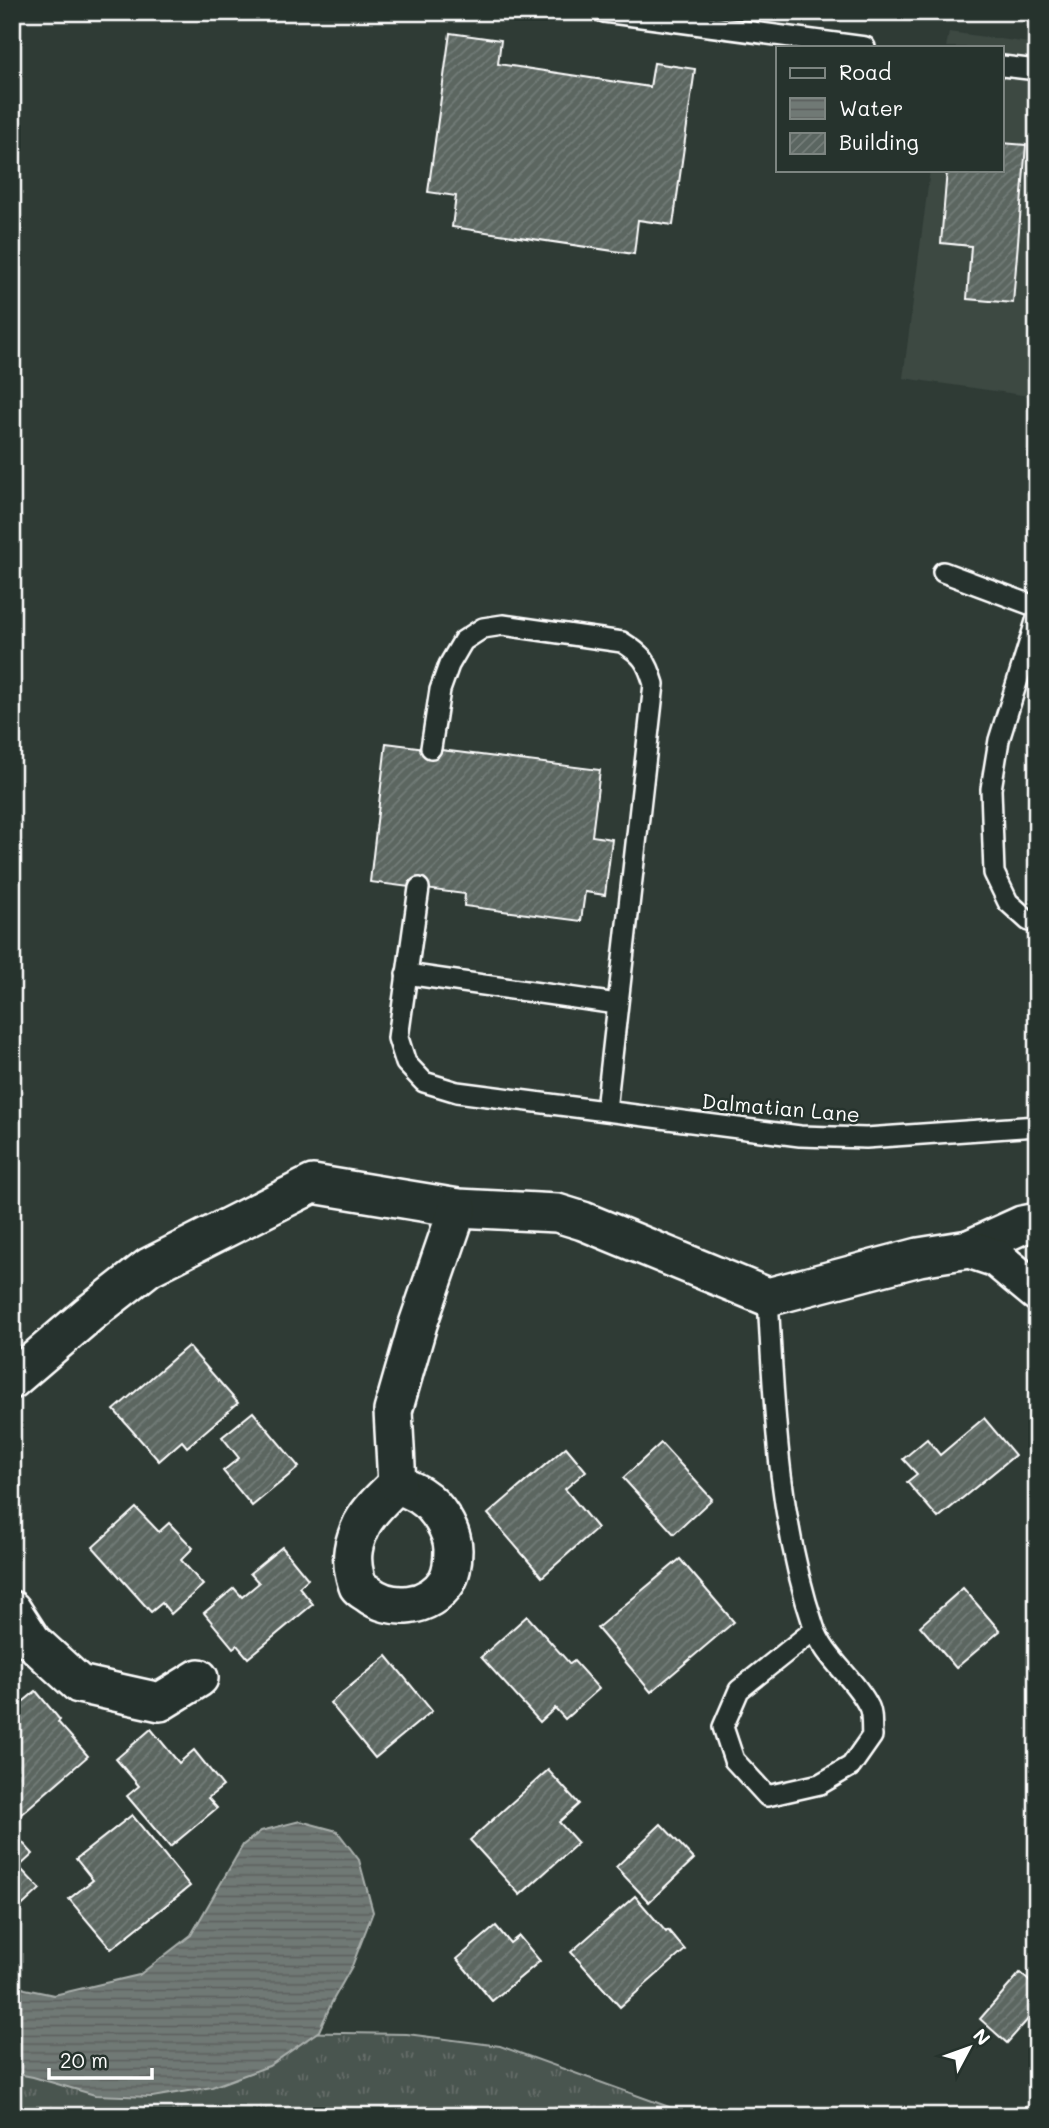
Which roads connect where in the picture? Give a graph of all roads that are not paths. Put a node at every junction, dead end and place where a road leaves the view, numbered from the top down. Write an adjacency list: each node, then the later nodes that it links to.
1 (604, 12): 2 (lane)
2 (858, 46)
3 (1004, 66): 4 (lane)
4 (1037, 70)
5 (943, 572): 6 (lane)
6 (1037, 607)
7 (1037, 618): 10 (lane)
8 (431, 748): 12 (lane)
9 (419, 888): 11 (lane, Dalmatian Lane)
10 (1037, 922)
11 (406, 974): 12 (lane); 13 (lane, Dalmatian Lane)
12 (617, 1004): 13 (lane)
13 (606, 1110): 14 (lane, Dalmatian Lane)
14 (1037, 1126)
15 (458, 1208): 19 (street); 20 (street); 21 (street)
16 (1037, 1222): 17 (street)
17 (969, 1249): 18 (street); 19 (street)
18 (1037, 1292)
19 (768, 1297): 23 (lane)
20 (12, 1380)
21 (397, 1484)
22 (12, 1610): 24 (street)
23 (814, 1630): 23 (lane)
24 (199, 1678)

